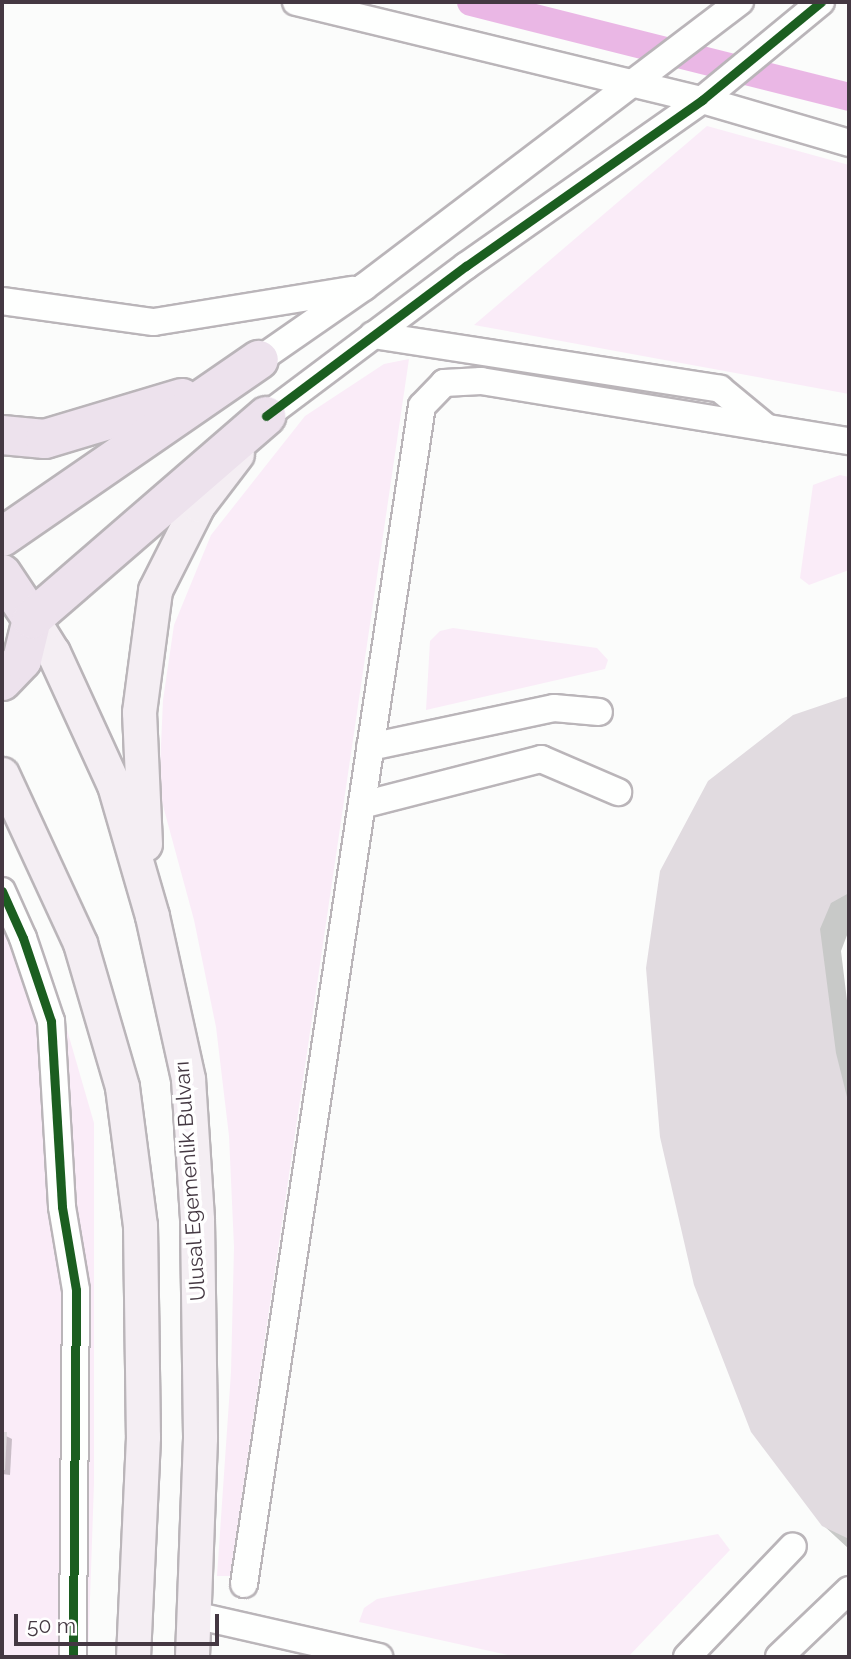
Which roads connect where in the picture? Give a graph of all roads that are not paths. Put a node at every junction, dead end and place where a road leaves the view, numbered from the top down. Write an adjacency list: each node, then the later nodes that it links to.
1 (296, 2): 4 (street)
2 (740, 2): 4 (street)
3 (821, 2): 5 (street)
4 (640, 78): 5 (street); 7 (street)
5 (710, 93): 6 (street); 9 (street)
6 (849, 143)
7 (364, 287): 8 (street); 10 (street)
8 (2, 301)
9 (373, 335): 11 (street); 12 (street)
10 (259, 360): 13 (highway); 15 (highway)
11 (265, 416): 17 (highway); 25 (main road)
12 (768, 428): 14 (street); 20 (street)
13 (2, 435)
14 (849, 441)
15 (2, 537)
16 (2, 574): 17 (highway, Ulusal Egemenlik Bulvarı)
17 (32, 619): 18 (highway); 25 (main road, Ulusal Egemenlik Bulvarı)
18 (2, 681)
19 (599, 712): 20 (street)
20 (370, 747): 23 (street)
21 (2, 774): 31 (main road)
22 (618, 792): 23 (street)
23 (362, 805): 27 (street)
24 (2, 891): 30 (street)
25 (152, 916): 29 (main road, Ulusal Egemenlik Bulvarı)
26 (793, 1546): 34 (street)
27 (244, 1584)
28 (849, 1590): 35 (street)
29 (194, 1615): 32 (main road, Ulusal Egemenlik Bulvarı); 33 (street)
30 (73, 1657)
31 (133, 1657)
32 (192, 1657)
33 (379, 1657)
34 (687, 1657)
35 (779, 1657)

